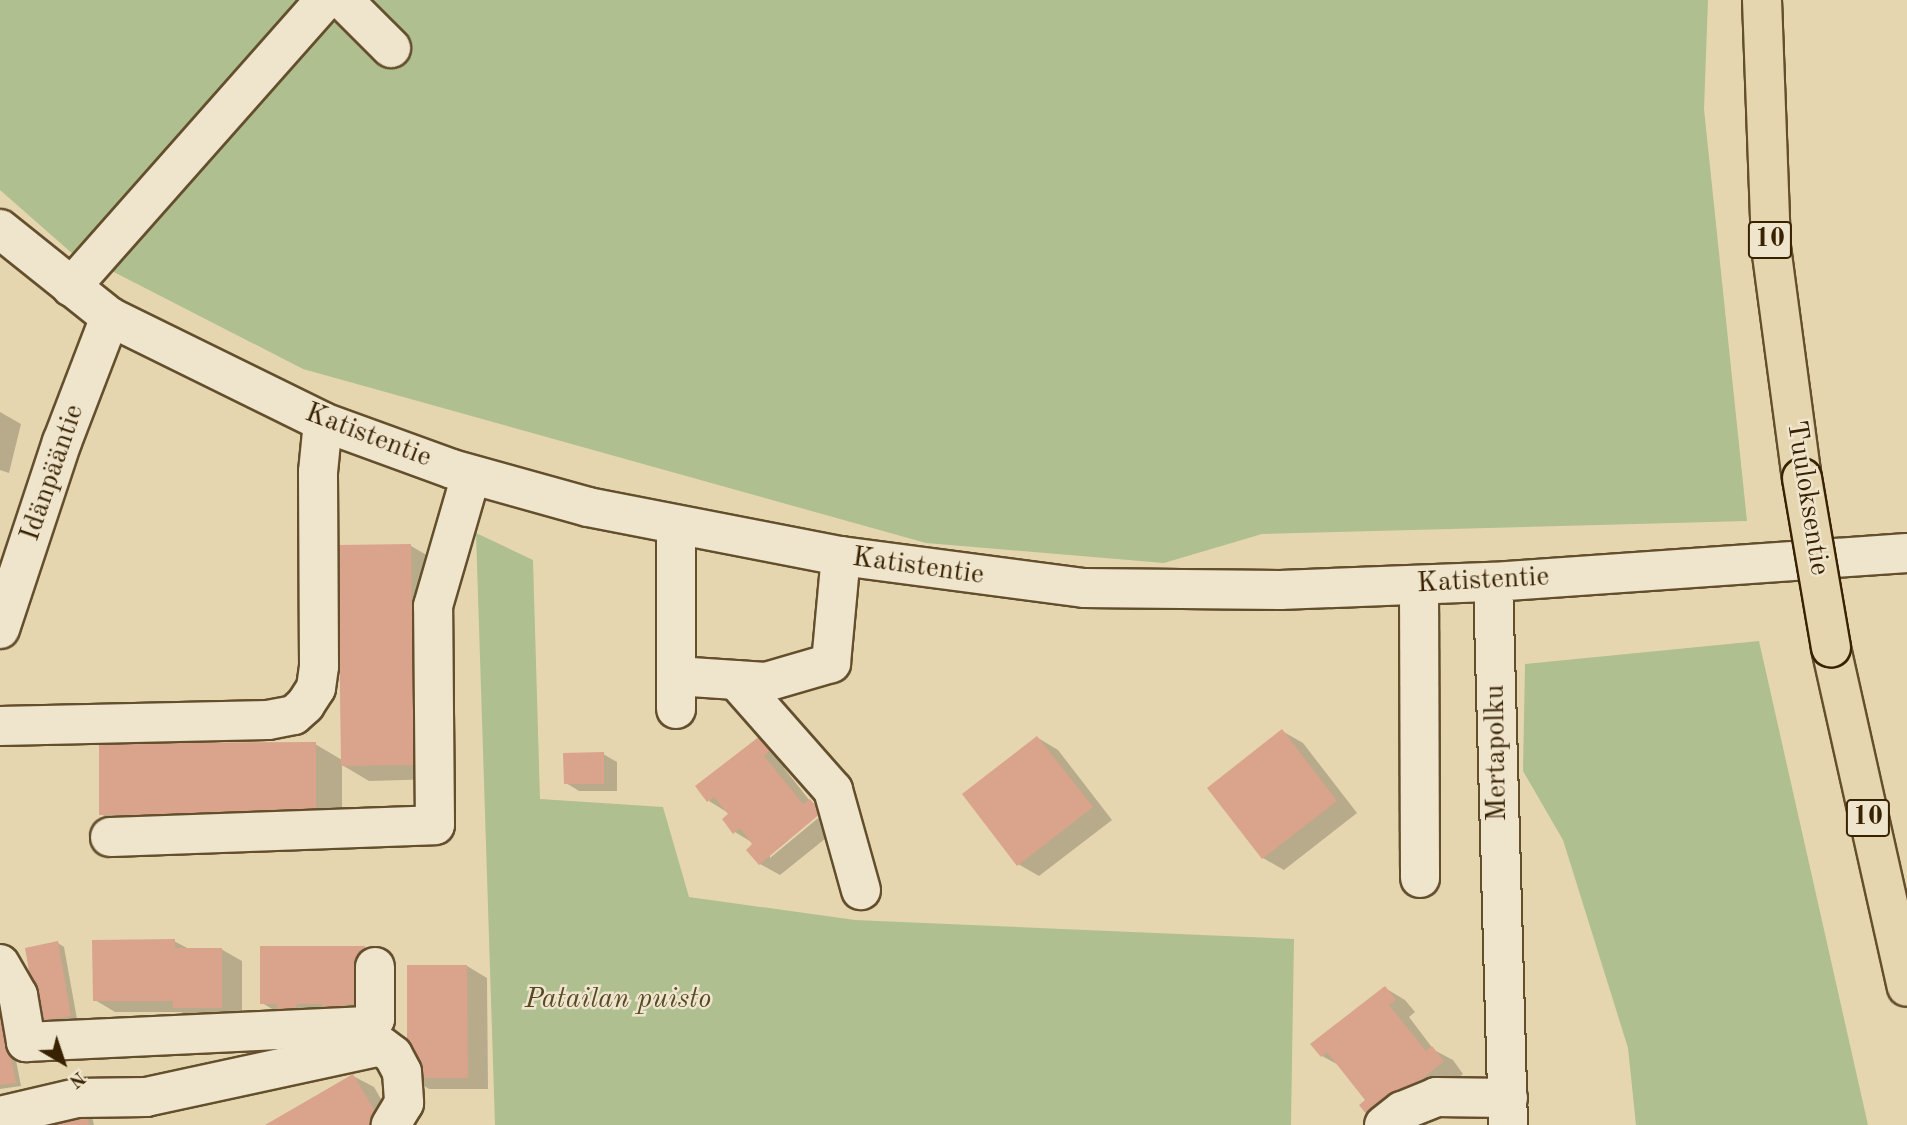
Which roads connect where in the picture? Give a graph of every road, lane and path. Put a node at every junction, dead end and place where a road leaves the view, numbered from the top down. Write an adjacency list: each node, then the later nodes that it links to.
1 (325, 0): 6 (street)
2 (343, 0): 4 (street)
3 (1762, 0): 23 (highway, Tuuloksentie / 10, bridge)
4 (391, 48)
5 (0, 229): 6 (street, Katistentie)
6 (71, 287): 7 (street, Katistentie)
7 (110, 317): 8 (street, Katistentie); 15 (street, Idänpääntie)
8 (323, 422): 9 (street, Katistentie); 17 (street)
9 (471, 475): 10 (street, Katistentie); 18 (street)
10 (676, 527): 12 (street, Katistentie); 16 (street)
11 (1907, 553): 13 (street, Katistentie)
12 (841, 556): 14 (street, Katistentie); 16 (street)
13 (1493, 582): 14 (street, Katistentie); 24 (street, Mertapolku)
14 (1419, 585): 19 (street)
15 (0, 629)
16 (736, 680): 20 (street)
17 (0, 726)
18 (110, 837)
19 (1420, 878)
20 (861, 890)
21 (0, 964): 22 (street)
22 (375, 967)
23 (1907, 988)
24 (1508, 1112): 27 (street)
25 (23, 1117): 26 (street)
26 (391, 1125)
27 (1384, 1125)

